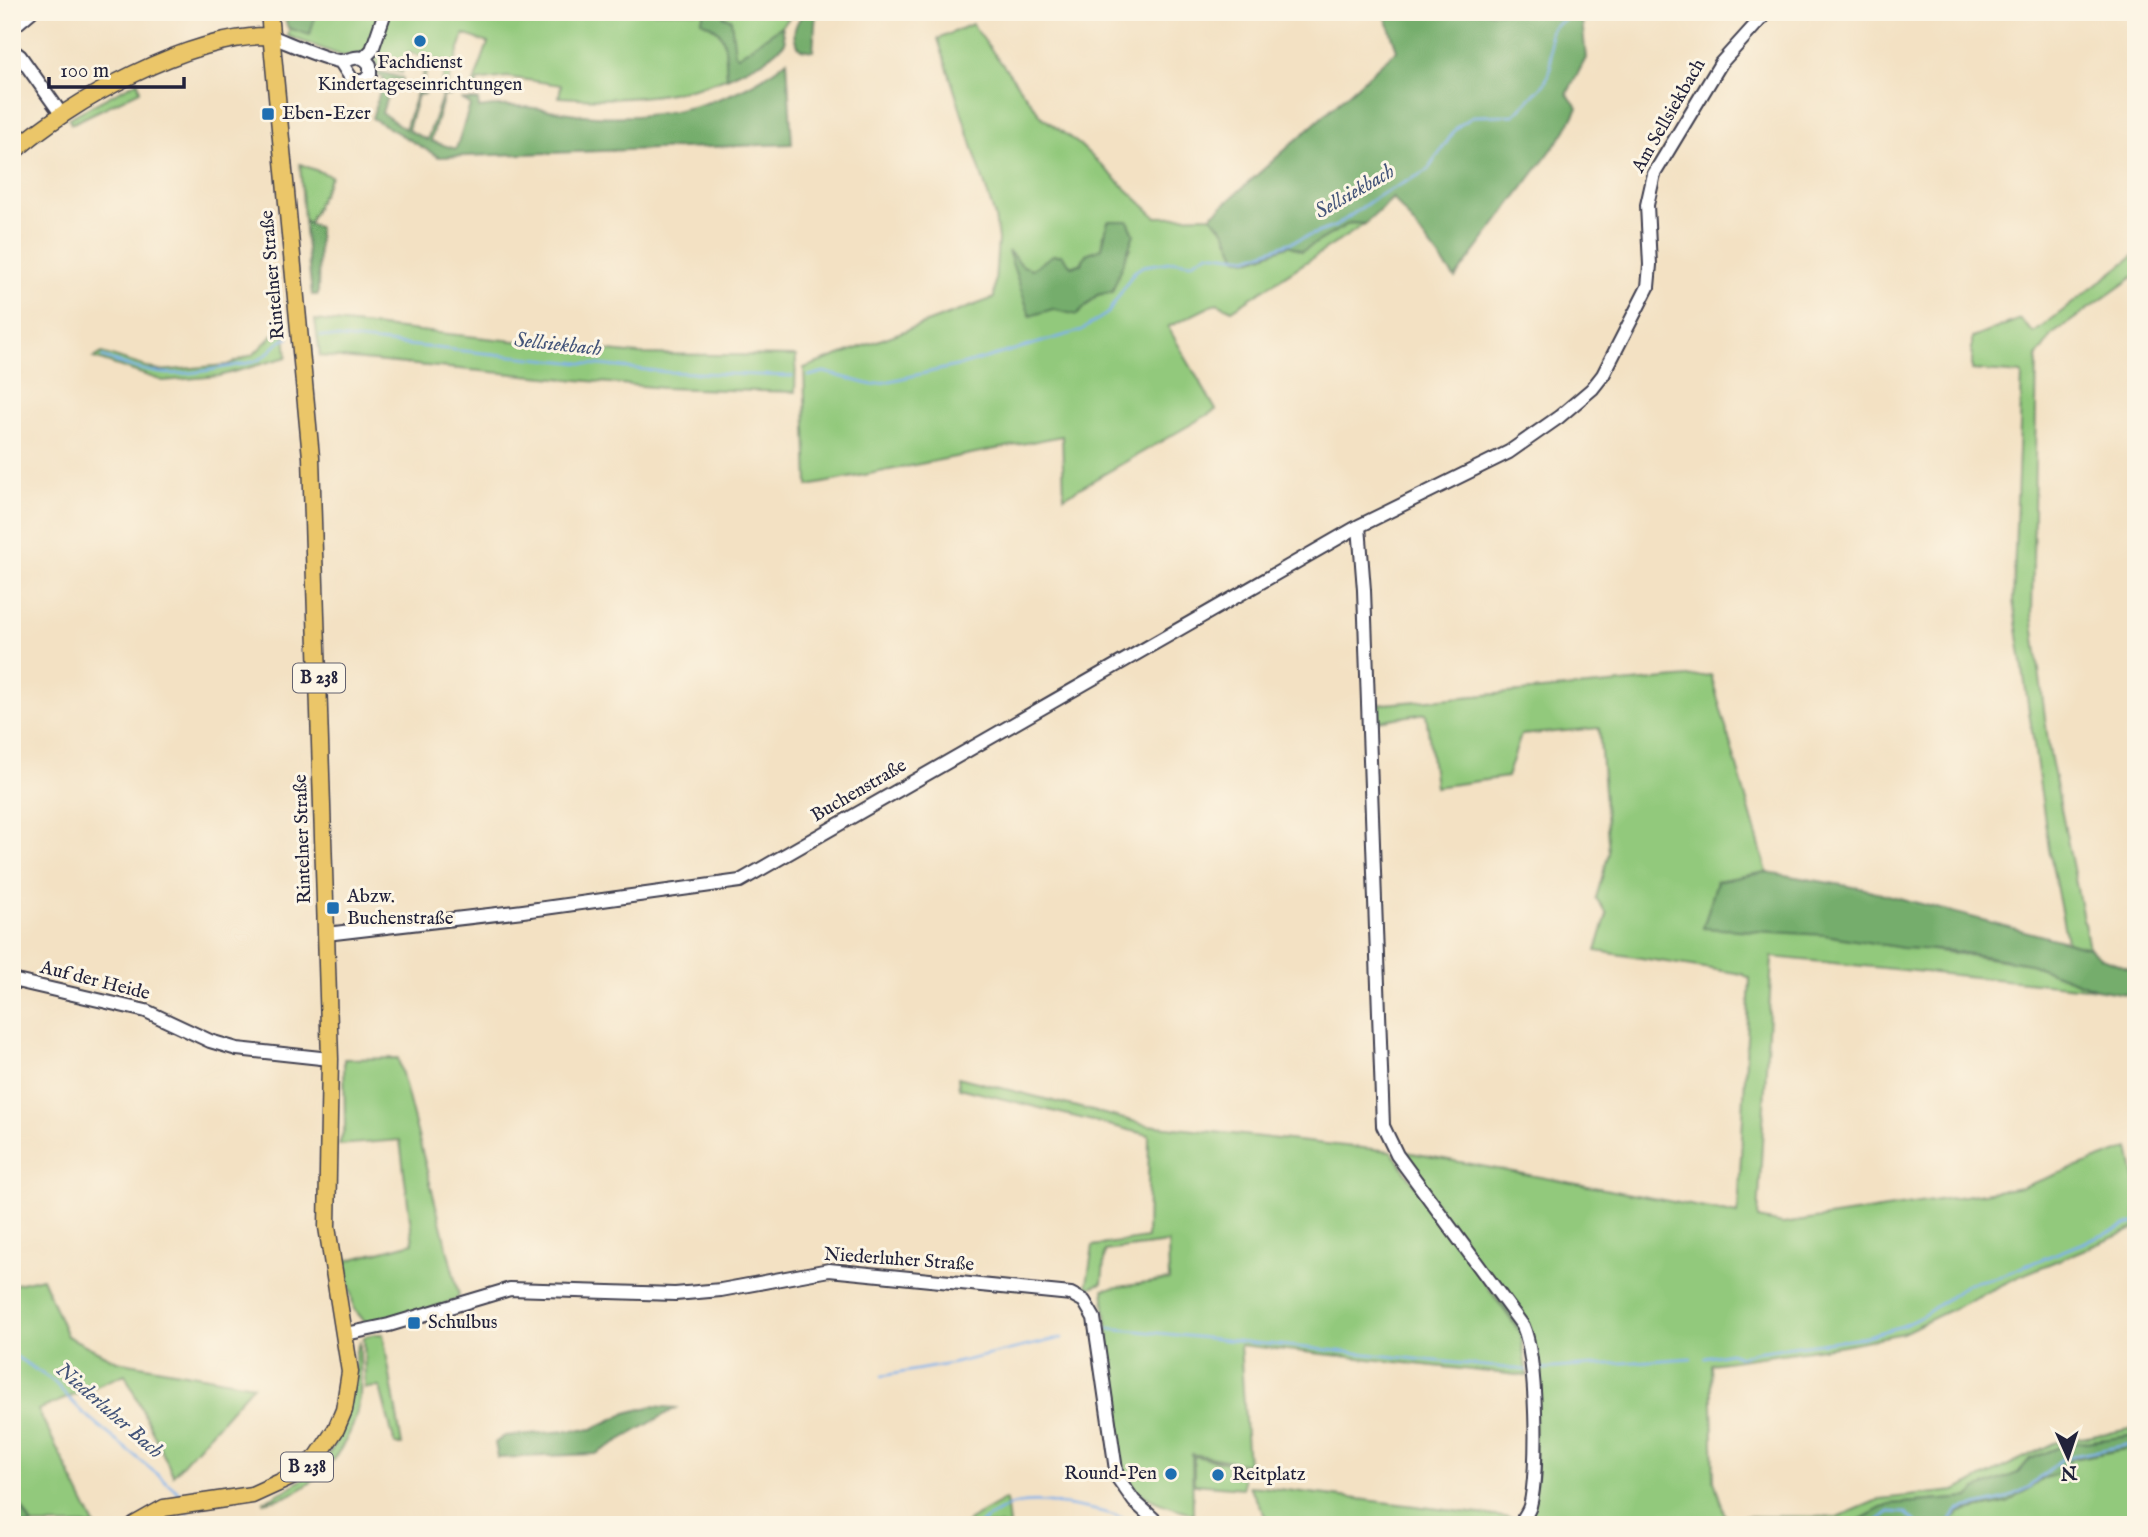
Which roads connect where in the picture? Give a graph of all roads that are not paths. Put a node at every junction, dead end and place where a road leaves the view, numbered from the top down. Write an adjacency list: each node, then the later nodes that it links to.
1 (31, 12): 5 (street)
2 (269, 12): 6 (main road, Rintelner Straße / B 238)
3 (385, 12): 8 (street)
4 (1767, 12): 12 (street, Am Sellsiekbach)
5 (12, 28)
6 (270, 36): 9 (street); 10 (main road); 13 (main road, Rintelner Straße / B 238)
7 (15, 56): 10 (street)
8 (364, 58): 9 (street); 9 (street)
9 (340, 61)
10 (62, 115): 11 (main road)
11 (12, 153)
12 (1359, 526): 13 (street, Buchenstraße); 19 (street)
13 (326, 934): 15 (main road, Rintelner Straße / B 238)
14 (12, 980): 15 (street, Auf der Heide)
15 (330, 1059): 16 (main road, Rintelner Straße / B 238)
16 (346, 1334): 17 (main road, Rintelner Straße / B 238); 18 (street, Niederluher Straße)
17 (134, 1525)
18 (1160, 1525)
19 (1519, 1525)

